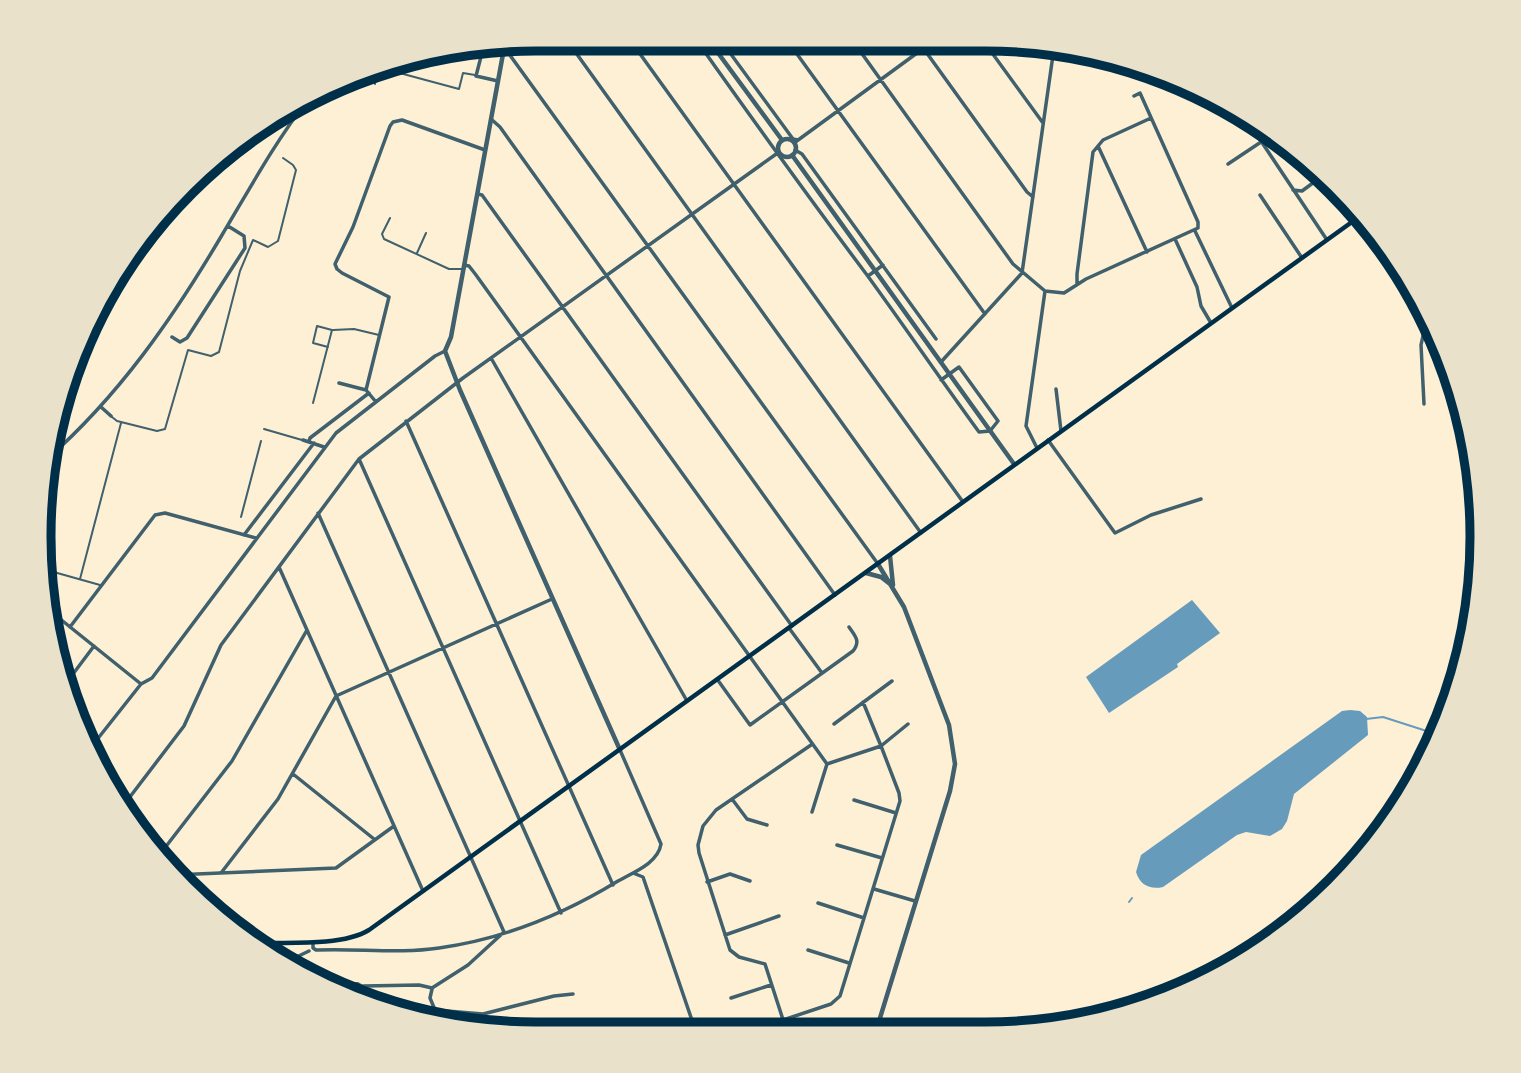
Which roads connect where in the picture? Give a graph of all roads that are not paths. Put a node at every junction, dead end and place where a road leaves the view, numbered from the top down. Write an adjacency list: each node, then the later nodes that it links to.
1 (575, 51): 45 (street)
2 (638, 51): 38 (street)
3 (704, 51): 33 (street)
4 (717, 51): 28 (street)
5 (729, 51): 29 (street)
6 (795, 51): 22 (street)
7 (861, 51): 18 (street)
8 (917, 51): 18 (street)
9 (928, 51): 43 (street)
10 (990, 51): 26 (street)
11 (504, 52): 19 (street)
12 (510, 52): 53 (street)
13 (482, 54): 16 (street)
14 (1052, 56): 26 (street)
15 (396, 72): 16 (lane)
16 (476, 76): 19 (street)
17 (375, 79): 20 (lane)
18 (881, 79): 22 (street); 60 (street)
19 (498, 81): 25 (street)
20 (375, 84)
21 (1133, 96): 24 (street)
22 (838, 111): 29 (street); 67 (street)
23 (298, 114): 48 (street)
24 (1151, 118): 31 (street); 49 (street)
25 (491, 119): 32 (street); 61 (street)
26 (1044, 124): 43 (street)
27 (1256, 134): 30 (street)
28 (782, 141): 29 (street); 33 (street)
29 (796, 141): 34 (street)
30 (1261, 142): 36 (street); 39 (street)
31 (1098, 146): 54 (street); 63 (street)
32 (485, 150): 41 (street); 74 (street)
33 (778, 152): 34 (street); 38 (street); 62 (street)
34 (794, 153): 57 (street); 59 (street)
35 (283, 158): 94 (lane)
36 (1228, 164)
37 (1316, 181): 40 (street)
38 (733, 183): 45 (street); 108 (street)
39 (1293, 190): 40 (street); 44 (street)
40 (1302, 191): 44 (street)
41 (478, 194): 58 (street); 65 (street)
42 (1260, 195): 56 (street)
43 (1033, 197): 60 (street)
44 (1300, 200): 52 (street)
45 (690, 214): 53 (street); 111 (street)
46 (390, 218): 55 (lane)
47 (1354, 221): 52 (main road)
48 (228, 226): 75 (street); 91 (street)
49 (1195, 231): 51 (street); 66 (street)
50 (426, 233): 55 (lane)
51 (1175, 239): 54 (street); 69 (street)
52 (1326, 240): 56 (main road)
53 (648, 244): 61 (street); 115 (street)
54 (1147, 252): 63 (street)
55 (416, 254): 58 (lane)
56 (1302, 258): 66 (main road)
57 (883, 265): 59 (street); 68 (street)
58 (464, 267): 76 (street); 79 (street)
59 (875, 271): 62 (street); 70 (street)
60 (1022, 274): 64 (street); 67 (street)
61 (605, 275): 65 (street); 122 (street)
62 (867, 276): 73 (street)
63 (1077, 284): 64 (street)
64 (1045, 291): 104 (street)
65 (563, 306): 76 (street); 127 (street)
66 (1233, 308): 69 (main road)
67 (985, 314): 81 (street)
68 (923, 321): 70 (street); 77 (street)
69 (1211, 323): 97 (main road)
70 (915, 327): 73 (street); 81 (street)
71 (332, 330): 74 (lane); 78 (lane); 78 (lane)
72 (1424, 331): 90 (street)
73 (907, 333): 83 (street)
74 (379, 335): 87 (street)
75 (172, 337)
76 (520, 337): 80 (street); 132 (street)
77 (936, 339)
78 (328, 347): 89 (lane)
79 (445, 351): 85 (street); 88 (street)
80 (491, 358): 85 (street); 140 (street)
81 (941, 362): 82 (street)
82 (949, 374): 83 (street); 96 (street); 96 (street)
83 (941, 380): 96 (street)
84 (339, 383): 87 (street)
85 (457, 383): 93 (street); 123 (street)
86 (1056, 390): 97 (street)
87 (368, 392): 88 (street); 101 (street)
88 (376, 402): 103 (street)
89 (313, 403)
90 (1424, 404)
91 (101, 407): 92 (street); 102 (street)
92 (111, 416): 94 (lane)
93 (406, 421): 105 (street); 125 (street)
94 (121, 422): 119 (lane)
95 (264, 429): 98 (lane)
96 (990, 431): 106 (street)
97 (1061, 431): 99 (main road)
98 (303, 440): 101 (street)
99 (1048, 440): 104 (main road); 107 (street)
100 (261, 441): 110 (lane)
101 (312, 442): 103 (street); 112 (street)
102 (59, 447)
103 (324, 447): 113 (street)
104 (1037, 448): 106 (main road)
105 (359, 459): 109 (street); 131 (street)
106 (1014, 464): 108 (main road)
107 (1201, 499)
108 (963, 502): 111 (main road)
109 (318, 513): 116 (street); 133 (street)
110 (241, 517)
111 (921, 533): 114 (main road)
112 (244, 535): 113 (street); 120 (street)
113 (256, 538): 138 (street)
114 (890, 556): 115 (main road); 121 (street)
115 (878, 564): 118 (main road); 121 (street)
116 (279, 567): 129 (street); 152 (street)
117 (52, 572): 119 (lane)
118 (866, 573): 121 (street); 122 (main road)
119 (80, 579): 120 (lane)
120 (101, 585): 126 (street)
121 (893, 586): 173 (street)
122 (835, 595): 127 (main road)
123 (552, 599): 125 (street); 148 (street)
124 (58, 617): 126 (street)
125 (498, 624): 131 (street); 151 (street)
126 (70, 627): 130 (street)
127 (791, 627): 132 (main road); 134 (street)
128 (849, 627): 134 (street)
129 (307, 630): 139 (street); 162 (street)
130 (94, 646): 135 (street); 138 (street)
131 (443, 648): 133 (street); 157 (street)
132 (749, 656): 136 (main road); 141 (street)
133 (390, 672): 139 (street); 163 (street)
134 (822, 673): 141 (street)
135 (72, 676)
136 (717, 680): 140 (main road); 141 (street)
137 (892, 681): 142 (street)
138 (141, 684): 145 (street)
139 (337, 696): 150 (street); 159 (street)
140 (687, 701): 148 (main road)
141 (781, 702): 146 (street)
142 (863, 702): 143 (street); 147 (street)
143 (834, 724)
144 (908, 724): 147 (street)
145 (96, 741)
146 (811, 745): 149 (street); 153 (street)
147 (881, 746): 149 (street); 156 (street)
148 (620, 750): 151 (main road); 166 (street)
149 (827, 764): 155 (street)
150 (293, 774): 160 (street); 165 (street)
151 (570, 786): 157 (main road); 170 (street)
152 (128, 798)
153 (732, 799): 158 (street); 169 (street)
154 (854, 800): 156 (street)
155 (811, 812)
156 (896, 814): 164 (street)
157 (521, 821): 163 (main road); 175 (street)
158 (767, 825)
159 (394, 826): 160 (street); 172 (street)
160 (374, 839): 165 (street)
161 (837, 845): 164 (street)
162 (164, 849)
163 (472, 857): 172 (main road); 178 (street)
164 (882, 858): 171 (street)
165 (221, 873): 167 (street)
166 (632, 873): 170 (street); 197 (street)
167 (188, 874)
168 (750, 881): 169 (street)
169 (707, 882): 179 (street)
170 (613, 884): 175 (street)
171 (873, 888): 173 (street); 177 (street)
172 (423, 891): 180 (main road)
173 (915, 901): 198 (street)
174 (818, 903): 177 (street)
175 (561, 913): 178 (street)
176 (779, 916): 179 (street)
177 (864, 918): 185 (street)
178 (504, 932): 180 (street); 189 (street)
179 (725, 935): 187 (street)
180 (313, 941): 181 (main road)
181 (271, 942)
182 (808, 950): 185 (street)
183 (309, 951): 184 (street)
184 (295, 958)
185 (850, 963): 196 (street)
186 (348, 984): 188 (lane)
187 (771, 985): 192 (street); 196 (street)
188 (363, 986): 189 (street); 190 (lane)
189 (432, 988): 193 (street)
190 (360, 989)
191 (573, 994): 194 (street)
192 (730, 998)
193 (435, 1010): 194 (street)
194 (466, 1014): 195 (street)
195 (468, 1017)
196 (783, 1020)
197 (693, 1022)
198 (879, 1022)

